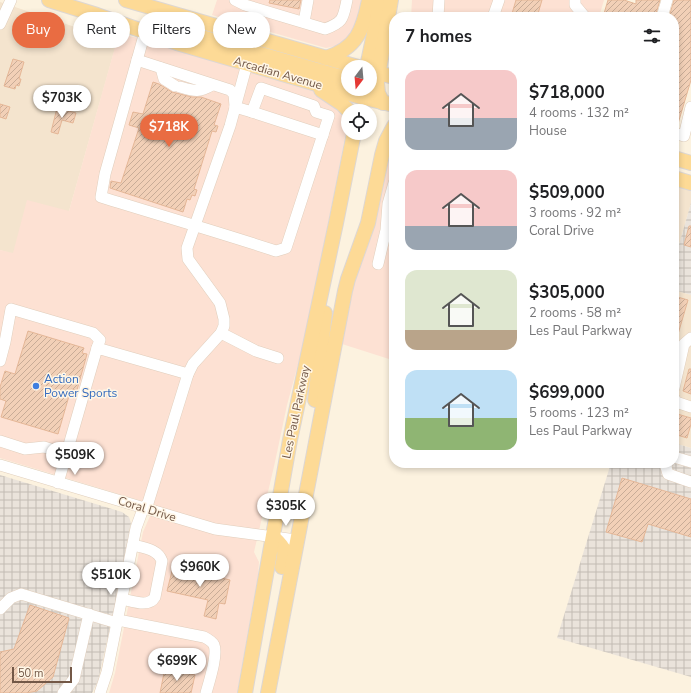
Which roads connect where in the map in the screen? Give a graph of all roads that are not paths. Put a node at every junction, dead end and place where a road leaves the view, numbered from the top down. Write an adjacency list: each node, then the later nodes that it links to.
1 (11, 0): 21 (street)
2 (49, 0): 22 (main road, Arcadian Avenue)
3 (126, 0): 26 (main road)
4 (308, 0): 20 (street)
5 (347, 0): 20 (street)
6 (369, 0): 26 (main road)
7 (381, 0): 35 (main road)
8 (392, 0): 14 (main road)
9 (439, 0): 15 (street)
10 (499, 0): 16 (street)
11 (574, 0): 17 (street)
12 (667, 0): 18 (street)
13 (248, 2): 20 (street)
14 (390, 12)
15 (438, 12)
16 (495, 12)
17 (581, 12)
18 (663, 12)
19 (389, 17): 35 (main road)
20 (304, 22)
21 (0, 24)
22 (138, 30)
23 (205, 38): 31 (main road)
24 (140, 48): 27 (street)
25 (194, 48): 29 (main road, Arcadian Avenue)
26 (326, 58): 28 (main road)
27 (137, 60): 30 (street); 52 (street)
28 (341, 62)
29 (248, 64): 32 (main road, Arcadian Avenue); 39 (street)
30 (158, 67): 34 (street); 34 (street)
31 (341, 77)
32 (305, 81): 33 (main road, Arcadian Avenue); 37 (main road)
33 (341, 84)
34 (212, 85): 39 (street)
35 (377, 86)
36 (369, 96): 38 (main road)
37 (342, 104)
38 (363, 104)
39 (235, 107): 41 (street); 52 (street)
40 (691, 107): 42 (street)
41 (252, 112): 43 (street); 43 (street)
42 (679, 134)
43 (323, 135): 52 (street)
44 (389, 135): 64 (main road, Les Paul Parkway)
45 (353, 140): 51 (main road, Les Paul Parkway)
46 (679, 159): 47 (main road)
47 (691, 163)
48 (679, 179): 49 (main road)
49 (691, 183)
50 (389, 200): 53 (street)
51 (336, 223): 64 (main road); 73 (main road, Les Paul Parkway)
52 (194, 226): 54 (street)
53 (378, 264)
54 (221, 334): 57 (street); 60 (street)
55 (691, 338): 59 (street)
56 (97, 348): 58 (street); 60 (street); 65 (street)
57 (278, 358)
58 (0, 361)
59 (679, 366)
60 (188, 374): 72 (street)
61 (679, 403): 62 (street)
62 (691, 407)
63 (0, 441): 65 (street)
64 (313, 453): 74 (main road, Les Paul Parkway)
65 (67, 454): 71 (street)
66 (679, 458): 67 (street)
67 (691, 462)
68 (0, 465): 71 (street, Coral Drive)
69 (666, 468): 70 (street)
70 (691, 482)
71 (58, 483): 72 (street, Coral Drive)
72 (143, 509): 73 (street, Coral Drive); 75 (street)
73 (273, 537): 74 (street, Coral Drive); 83 (main road, Les Paul Parkway); 84 (main road)
74 (296, 540): 85 (main road, Les Paul Parkway)
75 (132, 545): 76 (street); 76 (street)
76 (122, 599): 79 (street)
77 (0, 609): 78 (street)
78 (89, 614): 79 (street); 80 (street)
79 (117, 621): 81 (street); 82 (street)
80 (63, 693)
81 (100, 693)
82 (206, 693)
83 (244, 693)
84 (261, 693)
85 (268, 693)

